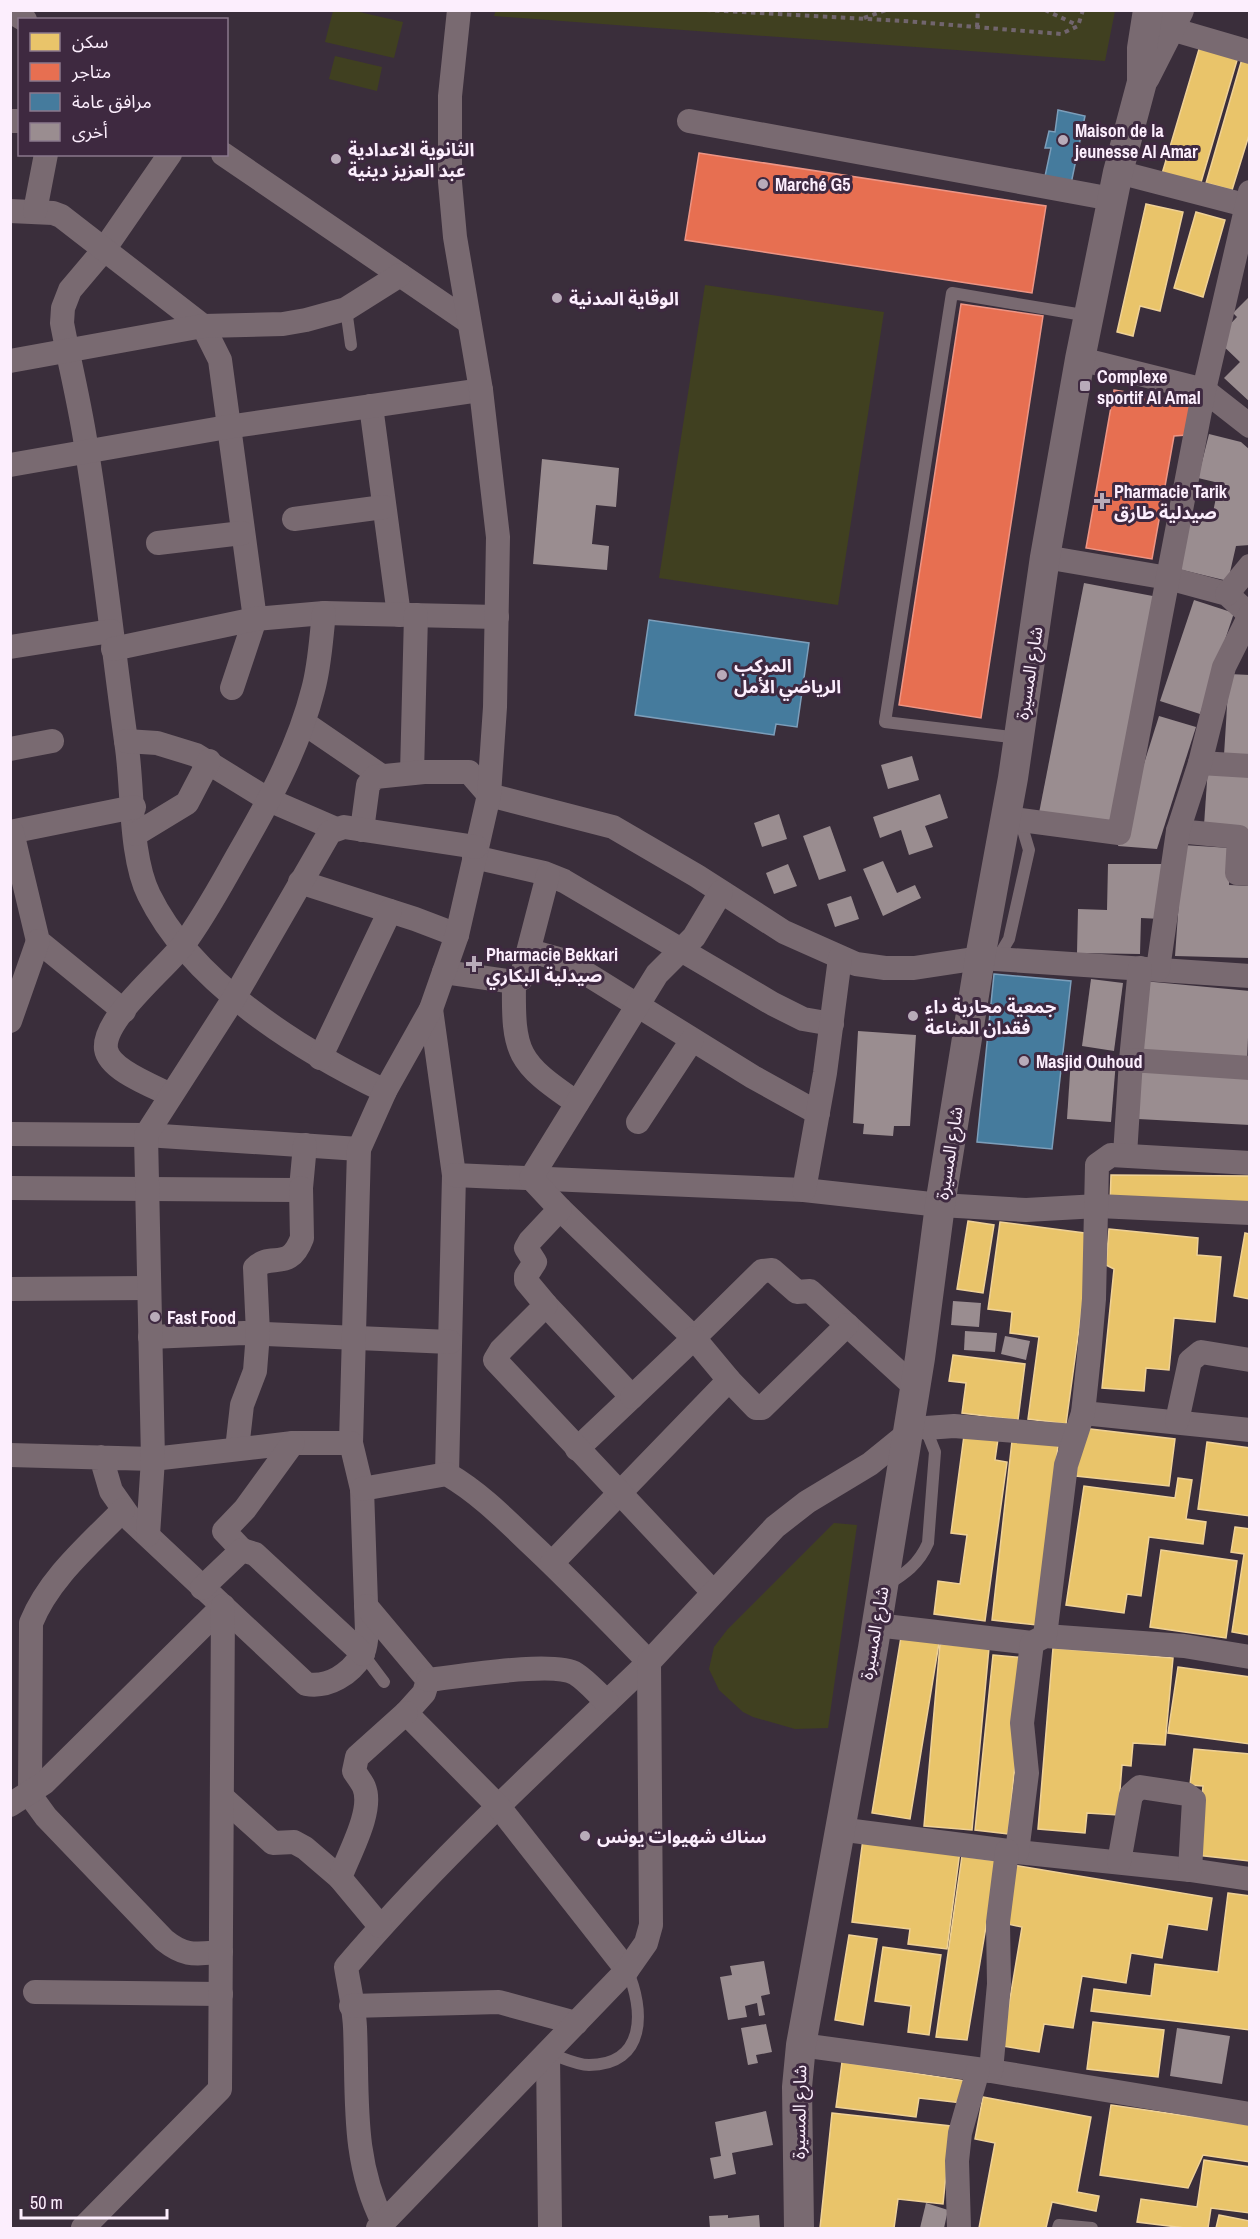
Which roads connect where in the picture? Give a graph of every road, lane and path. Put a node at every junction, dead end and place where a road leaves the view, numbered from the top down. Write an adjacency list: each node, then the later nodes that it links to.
1 (459, 10): 27 (street)
2 (706, 10): 8 (path)
3 (886, 10): 9 (path)
4 (978, 10): 12 (path)
5 (1045, 10): 11 (path)
6 (1083, 10): 11 (path)
7 (1148, 10): 14 (street, شارع المسيرة)
8 (807, 13): 9 (path)
9 (862, 19): 12 (path)
10 (1175, 20): 13 (street); 14 (street, شارع المسيرة)
11 (1078, 26): 12 (path)
12 (978, 27)
13 (1250, 52)
14 (1142, 82): 19 (street, شارع المسيرة)
15 (689, 121): 19 (street)
16 (46, 156): 22 (street)
17 (169, 156): 23 (street)
18 (226, 156): 24 (street)
19 (1115, 186): 20 (street); 26 (street, شارع المسيرة)
20 (1247, 199): 34 (street)
21 (10, 211): 22 (street)
22 (35, 211): 23 (street)
23 (103, 251): 28 (street); 30 (street)
24 (400, 275): 25 (street); 27 (street)
25 (346, 309): 28 (street); 29 (lane)
26 (1089, 316): 31 (street, شارع المسيرة); 57 (lane)
27 (469, 322): 33 (street)
28 (203, 326): 30 (street); 37 (street)
29 (351, 345)
30 (67, 349): 32 (street); 38 (street)
31 (1080, 359): 34 (street); 44 (street, شارع المسيرة)
32 (10, 361)
33 (481, 390): 35 (street); 51 (street)
34 (1204, 390): 36 (street); 46 (street)
35 (371, 406): 37 (street); 40 (street)
36 (1250, 426)
37 (227, 428): 38 (street); 42 (street)
38 (87, 450): 39 (street); 53 (street)
39 (10, 465)
40 (383, 507): 41 (street); 49 (street)
41 (294, 519)
42 (242, 532): 43 (street); 52 (street)
43 (158, 543)
44 (1045, 557): 46 (street); 57 (street, شارع المسيرة)
45 (1250, 566): 47 (street)
46 (1168, 578): 47 (street); 69 (street)
47 (1227, 594): 50 (street)
48 (324, 613): 49 (street); 52 (street); 56 (street)
49 (407, 615): 51 (street); 64 (street)
50 (1250, 615): 62 (street)
51 (496, 617): 66 (street)
52 (255, 619): 53 (street); 55 (street)
53 (112, 640): 54 (street); 59 (street)
54 (10, 647)
55 (232, 688)
56 (304, 723): 65 (street); 67 (street)
57 (1019, 738): 69 (street, شارع المسيرة)
58 (52, 741): 60 (street)
59 (126, 741): 61 (street); 68 (street)
60 (10, 749)
61 (209, 761): 67 (street); 74 (street)
62 (1200, 763): 63 (street); 72 (street)
63 (1250, 766)
64 (412, 773): 65 (street); 66 (street)
65 (380, 775): 71 (street)
66 (489, 795): 75 (street); 79 (street)
67 (269, 800): 70 (street); 83 (street)
68 (134, 807): 73 (street); 74 (street)
69 (1012, 819): 87 (street, شارع المسيرة)
70 (336, 829): 71 (street); 78 (street)
71 (362, 830): 75 (street)
72 (1178, 831): 76 (street); 88 (street)
73 (11, 832): 82 (street)
74 (136, 834): 83 (street)
75 (475, 852): 77 (street); 81 (street)
76 (1250, 874)
77 (549, 875): 84 (street); 85 (street)
78 (300, 882): 80 (street); 92 (street)
79 (721, 892): 84 (street); 86 (street)
80 (390, 911): 81 (street); 99 (street)
81 (457, 935): 89 (street)
82 (38, 941): 95 (street); 96 (street)
83 (183, 945): 92 (street); 95 (street)
84 (679, 950): 93 (street); 97 (street)
85 (530, 951): 91 (street); 93 (street)
86 (840, 958): 87 (street); 97 (street)
87 (988, 959): 88 (street); 119 (street, شارع المسيرة)
88 (1149, 969): 90 (street); 100 (street)
89 (444, 972): 91 (street); 94 (street)
90 (1250, 975)
91 (514, 982): 104 (street)
92 (234, 998): 99 (street); 103 (street)
93 (636, 1006): 98 (street); 104 (street)
94 (431, 1009): 102 (street); 113 (street)
95 (124, 1011): 103 (street)
96 (10, 1021)
97 (832, 1024): 105 (street)
98 (692, 1040): 105 (street); 106 (street)
99 (320, 1058): 102 (street)
100 (1131, 1059): 101 (street); 111 (street)
101 (1250, 1068)
102 (385, 1091): 110 (street)
103 (171, 1095): 108 (street)
104 (577, 1102): 114 (street)
105 (818, 1113): 118 (street)
106 (638, 1122)
107 (10, 1134): 108 (street)
108 (146, 1135): 109 (street); 117 (street)
109 (305, 1145): 110 (street); 116 (street)
110 (360, 1149): 129 (street)
111 (1125, 1155): 112 (street); 120 (street)
112 (1250, 1163)
113 (453, 1175): 114 (street); 131 (street)
114 (531, 1178): 118 (street); 121 (street)
115 (10, 1188): 117 (street)
116 (301, 1188): 117 (street); 127 (street)
117 (147, 1190): 123 (street)
118 (804, 1190): 119 (street)
119 (940, 1204): 120 (street); 136 (street, شارع المسيرة)
120 (1098, 1206): 122 (street); 135 (street)
121 (560, 1209): 125 (street); 130 (street)
122 (1250, 1213)
123 (149, 1288): 124 (street); 128 (street)
124 (10, 1289)
125 (546, 1305): 134 (street); 143 (street)
126 (847, 1325): 130 (street); 133 (street); 136 (street)
127 (258, 1333): 128 (street); 129 (street); 142 (street)
128 (150, 1337): 146 (street)
129 (353, 1337): 131 (street); 141 (street)
130 (694, 1338): 133 (street); 134 (street)
131 (450, 1342): 147 (street)
132 (1250, 1360): 137 (street)
133 (729, 1380): 149 (street)
134 (632, 1397): 143 (street)
135 (1083, 1413): 137 (street); 139 (street)
136 (915, 1415): 139 (street); 155 (street); 158 (street, شارع المسيرة)
137 (1177, 1421): 138 (street)
138 (1250, 1430)
139 (1074, 1436): 159 (street)
140 (293, 1443): 141 (street); 142 (street); 152 (street)
141 (351, 1443): 148 (street)
142 (237, 1449): 146 (street)
143 (577, 1449): 149 (street)
144 (10, 1455): 145 (street)
145 (101, 1457): 146 (street); 150 (street)
146 (153, 1459): 151 (street)
147 (447, 1473): 148 (street); 153 (street)
148 (362, 1489): 157 (street)
149 (619, 1492): 153 (street); 155 (street)
150 (123, 1510): 151 (street); 168 (street)
151 (148, 1535): 154 (street)
152 (242, 1550): 154 (street); 160 (street)
153 (552, 1563): 162 (street)
154 (202, 1587): 156 (street)
155 (713, 1592): 162 (street)
156 (223, 1606): 160 (street); 167 (street); 168 (street)
157 (366, 1606): 160 (street); 163 (street)
158 (876, 1625): 159 (street); 170 (street, شارع المسيرة)
159 (1039, 1639): 161 (street); 171 (street)
160 (363, 1654): 164 (lane)
161 (1250, 1657)
162 (649, 1662): 165 (street); 178 (street)
163 (428, 1680): 165 (street); 166 (street)
164 (384, 1682)
165 (607, 1702): 169 (street)
166 (406, 1713): 169 (street); 174 (street)
167 (222, 1797): 174 (street); 177 (street)
168 (20, 1800): 177 (street)
169 (499, 1807): 176 (street); 178 (street)
170 (838, 1829): 171 (street); 183 (street, شارع المسيرة)
171 (1012, 1851): 172 (street); 185 (street)
172 (1119, 1862): 173 (street); 173 (street)
173 (1190, 1870): 175 (street)
174 (340, 1878): 176 (street)
175 (1250, 1879)
176 (380, 1926): 181 (street)
177 (221, 1952): 180 (street)
178 (627, 1970): 182 (street); 184 (lane)
179 (35, 1992): 180 (street)
180 (221, 1994): 188 (street)
181 (351, 2006): 182 (street); 187 (street)
182 (576, 2023): 184 (street)
183 (801, 2045): 185 (street); 190 (street, شارع المسيرة)
184 (548, 2054): 187 (street); 189 (street)
185 (984, 2071): 186 (street); 191 (street)
186 (1250, 2114)
187 (380, 2225)
188 (83, 2229)
189 (549, 2229)
190 (799, 2229)
191 (959, 2229)
192 (1058, 2229): 193 (lane)
193 (1092, 2229)

